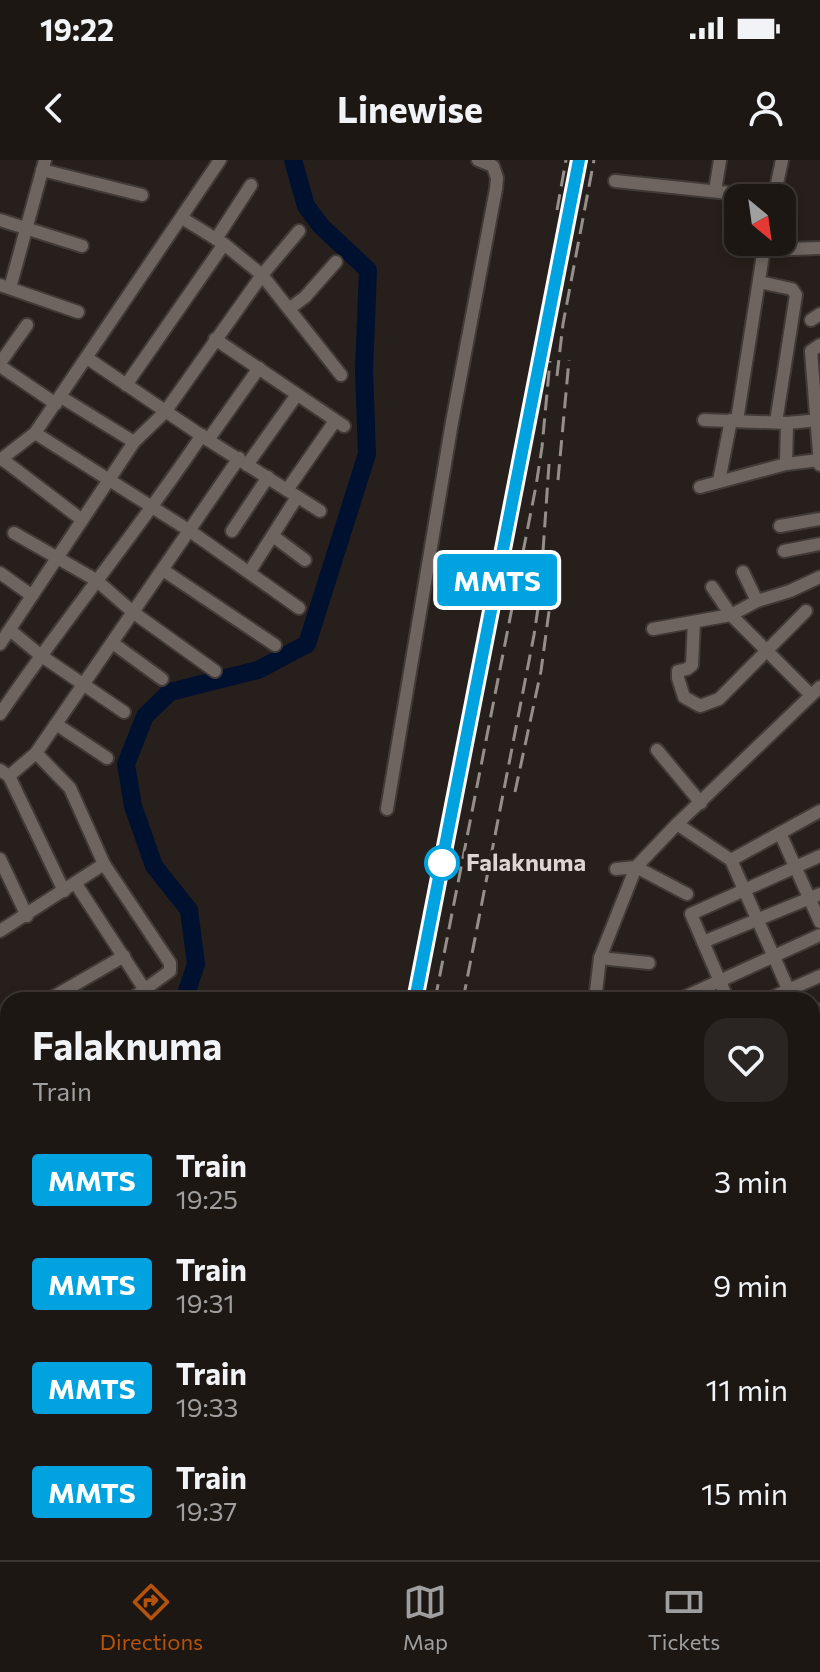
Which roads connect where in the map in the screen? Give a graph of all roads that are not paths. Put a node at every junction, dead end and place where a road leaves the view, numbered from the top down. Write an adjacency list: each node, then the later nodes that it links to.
1 (220, 160): 12 (street)
2 (478, 160): 100 (street)
3 (720, 160): 9 (street)
4 (782, 160): 7 (street)
5 (43, 165): 11 (street); 14 (street)
6 (615, 181): 9 (street)
7 (777, 184)
8 (251, 185): 16 (street)
9 (715, 191): 10 (street)
10 (724, 192)
11 (142, 195)
12 (182, 218): 16 (street); 30 (street)
13 (0, 220): 14 (street)
14 (25, 228): 19 (street); 24 (street)
15 (299, 231): 22 (street)
16 (220, 241): 22 (street); 34 (street)
17 (796, 245): 18 (street)
18 (819, 245)
19 (82, 246)
20 (763, 256): 23 (street)
21 (336, 262): 25 (street)
22 (262, 275): 25 (street); 28 (street)
23 (759, 282): 39 (street); 41 (street)
24 (5, 286): 26 (street)
25 (289, 309): 33 (street)
26 (78, 312)
27 (27, 325): 31 (street)
28 (215, 339): 32 (street); 37 (street)
29 (820, 345): 40 (street)
30 (87, 358): 34 (street); 36 (street)
31 (0, 364): 36 (street)
32 (259, 368): 35 (street); 43 (street)
33 (341, 375)
34 (126, 385): 37 (street)
35 (296, 396): 46 (street); 53 (street)
36 (58, 400): 42 (street); 44 (street)
37 (165, 412): 43 (street); 44 (street)
38 (704, 420): 39 (street)
39 (734, 420): 41 (street); 51 (street)
40 (819, 420): 41 (street); 47 (street)
41 (782, 422): 48 (street)
42 (35, 433): 45 (street); 50 (street)
43 (205, 438): 46 (street); 54 (street)
44 (134, 442): 50 (street)
45 (1, 459): 56 (street)
46 (243, 461): 49 (street); 59 (street)
47 (819, 462): 48 (street)
48 (786, 464): 51 (street)
49 (268, 477): 53 (street); 60 (street)
50 (107, 481): 54 (street); 56 (street)
51 (719, 481): 52 (street)
52 (700, 487)
53 (292, 494): 55 (street); 62 (street)
54 (153, 509): 59 (street); 72 (street)
55 (320, 511)
56 (81, 519): 65 (street)
57 (820, 519): 58 (street)
58 (780, 526)
59 (190, 531): 67 (street); 68 (street)
60 (232, 531)
61 (14, 533): 65 (street)
62 (273, 536): 66 (street); 68 (street)
63 (820, 544): 64 (street)
64 (784, 551)
65 (57, 556): 72 (street); 74 (street)
66 (305, 560)
67 (163, 570): 78 (street); 85 (street)
68 (250, 571): 76 (street)
69 (743, 572): 75 (street)
70 (0, 573): 74 (street)
71 (820, 577): 75 (street)
72 (96, 580): 78 (street); 87 (street)
73 (712, 587): 79 (street)
74 (31, 595): 82 (street)
75 (757, 601): 79 (street)
76 (299, 608)
77 (806, 611): 86 (street)
78 (134, 613): 84 (street); 88 (street)
79 (731, 615): 80 (street); 86 (street)
80 (694, 622): 81 (street); 86 (street)
81 (653, 629)
82 (10, 630): 83 (street); 87 (street)
83 (0, 644)
84 (114, 644): 89 (street); 90 (street)
85 (275, 645)
86 (769, 651): 91 (street)
87 (40, 655): 90 (street); 93 (street)
88 (215, 671)
89 (162, 679)
90 (83, 685): 92 (street); 94 (street)
91 (816, 691): 99 (street)
92 (124, 712)
93 (0, 714)
94 (56, 724): 96 (street); 97 (street)
95 (657, 750): 99 (street)
96 (36, 753): 98 (street); 107 (street)
97 (107, 758)
98 (4, 773): 113 (street)
99 (701, 803): 102 (street)
100 (387, 809)
101 (820, 811): 103 (street)
102 (677, 824): 106 (street); 108 (street)
103 (780, 833): 106 (street); 109 (street)
104 (820, 856): 109 (street)
105 (0, 859): 116 (street)
106 (731, 860): 112 (street)
107 (104, 864): 111 (street); 128 (street)
108 (636, 867): 110 (street); 114 (street); 124 (street)
109 (796, 867): 112 (street); 115 (street)
110 (616, 869)
111 (76, 884): 113 (street); 123 (street)
112 (745, 890): 117 (street); 121 (street)
113 (64, 891): 116 (street)
114 (687, 894)
115 (815, 896): 117 (street); 118 (street)
116 (27, 916): 119 (street)
117 (757, 920): 121 (street); 122 (street)
118 (820, 922)
119 (0, 931)
120 (820, 935): 122 (street)
121 (703, 942): 127 (street)
122 (773, 954): 127 (street); 134 (street)
123 (124, 956): 128 (street); 129 (street)
124 (600, 958): 125 (street); 131 (street)
125 (649, 963)
126 (820, 976): 135 (street)
127 (719, 980): 132 (street); 133 (street)
128 (145, 990): 130 (street)
129 (62, 992)
130 (142, 992)
131 (596, 992)
132 (694, 992)
133 (724, 992)
134 (790, 992)
135 (796, 992)

